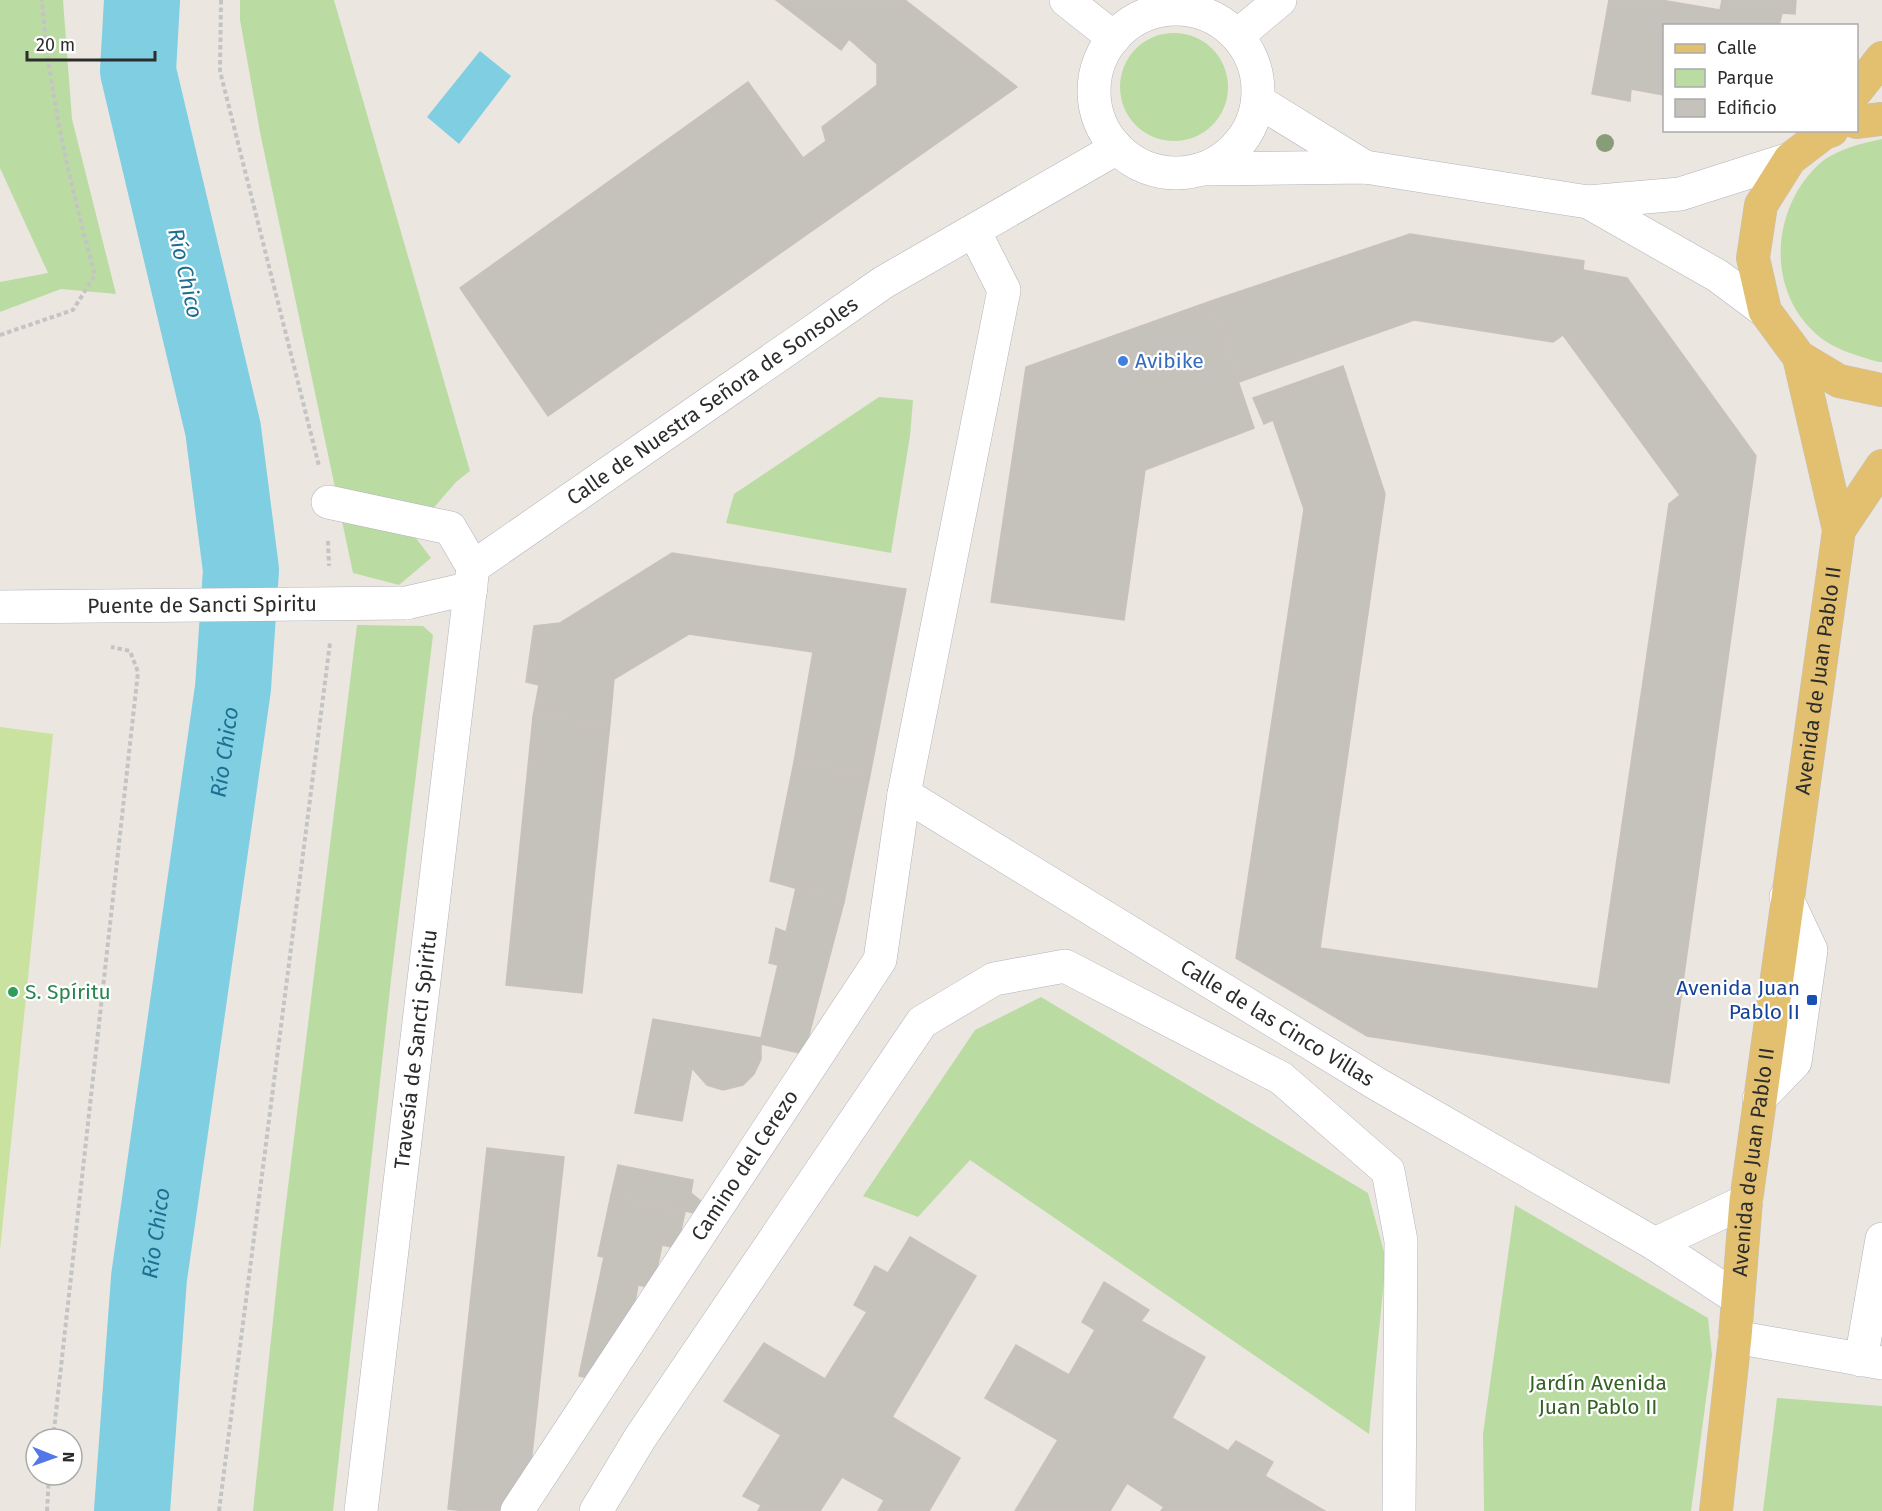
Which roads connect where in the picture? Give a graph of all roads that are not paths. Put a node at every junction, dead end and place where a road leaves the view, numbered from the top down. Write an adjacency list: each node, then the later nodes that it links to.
1 (1066, 0): 4 (street)
2 (1280, 0): 3 (street)
3 (1237, 36): 4 (street); 7 (street)
4 (1114, 38): 11 (street)
5 (1882, 58): 6 (main road)
6 (1858, 90)
7 (1258, 101): 13 (street); 14 (street)
8 (1882, 119): 9 (main road)
9 (1858, 122)
10 (1827, 132): 12 (main road)
11 (1117, 148): 14 (street); 16 (street, Calle de Nuestra Señora de Sonsoles)
12 (1790, 159): 15 (street); 17 (main road)
13 (1365, 167): 14 (street); 15 (street)
14 (1203, 169)
15 (1588, 202): 17 (street)
16 (974, 231): 23 (street, Calle de Nuestra Señora de Sonsoles); 25 (street)
17 (1764, 311): 18 (main road)
18 (1799, 357): 19 (main road); 22 (main road, Avenida de Juan Pablo II)
19 (1882, 390)
20 (1882, 466): 22 (main road, Avenida de Juan Pablo II)
21 (328, 502): 23 (street)
22 (1839, 530): 26 (main road, Avenida de Juan Pablo II)
23 (472, 578): 24 (street, Puente de Sancti Spiritu, bridge); 32 (street, Travesía de Sancti Spiritu)
24 (0, 607)
25 (904, 794): 28 (street, Calle de las Cinco Villas); 33 (street, Camino del Cerezo)
26 (1746, 1200): 28 (street); 29 (main road, Avenida de Juan Pablo II)
27 (1882, 1239): 31 (street)
28 (1655, 1244): 29 (street, Calle de las Cinco Villas)
29 (1737, 1298): 30 (main road, Avenida de Juan Pablo II)
30 (1735, 1337): 31 (street); 36 (main road, Avenida de Juan Pablo II)
31 (1872, 1362)
32 (361, 1511)
33 (517, 1511)
34 (596, 1511): 35 (street)
35 (1399, 1511)
36 (1716, 1511)

